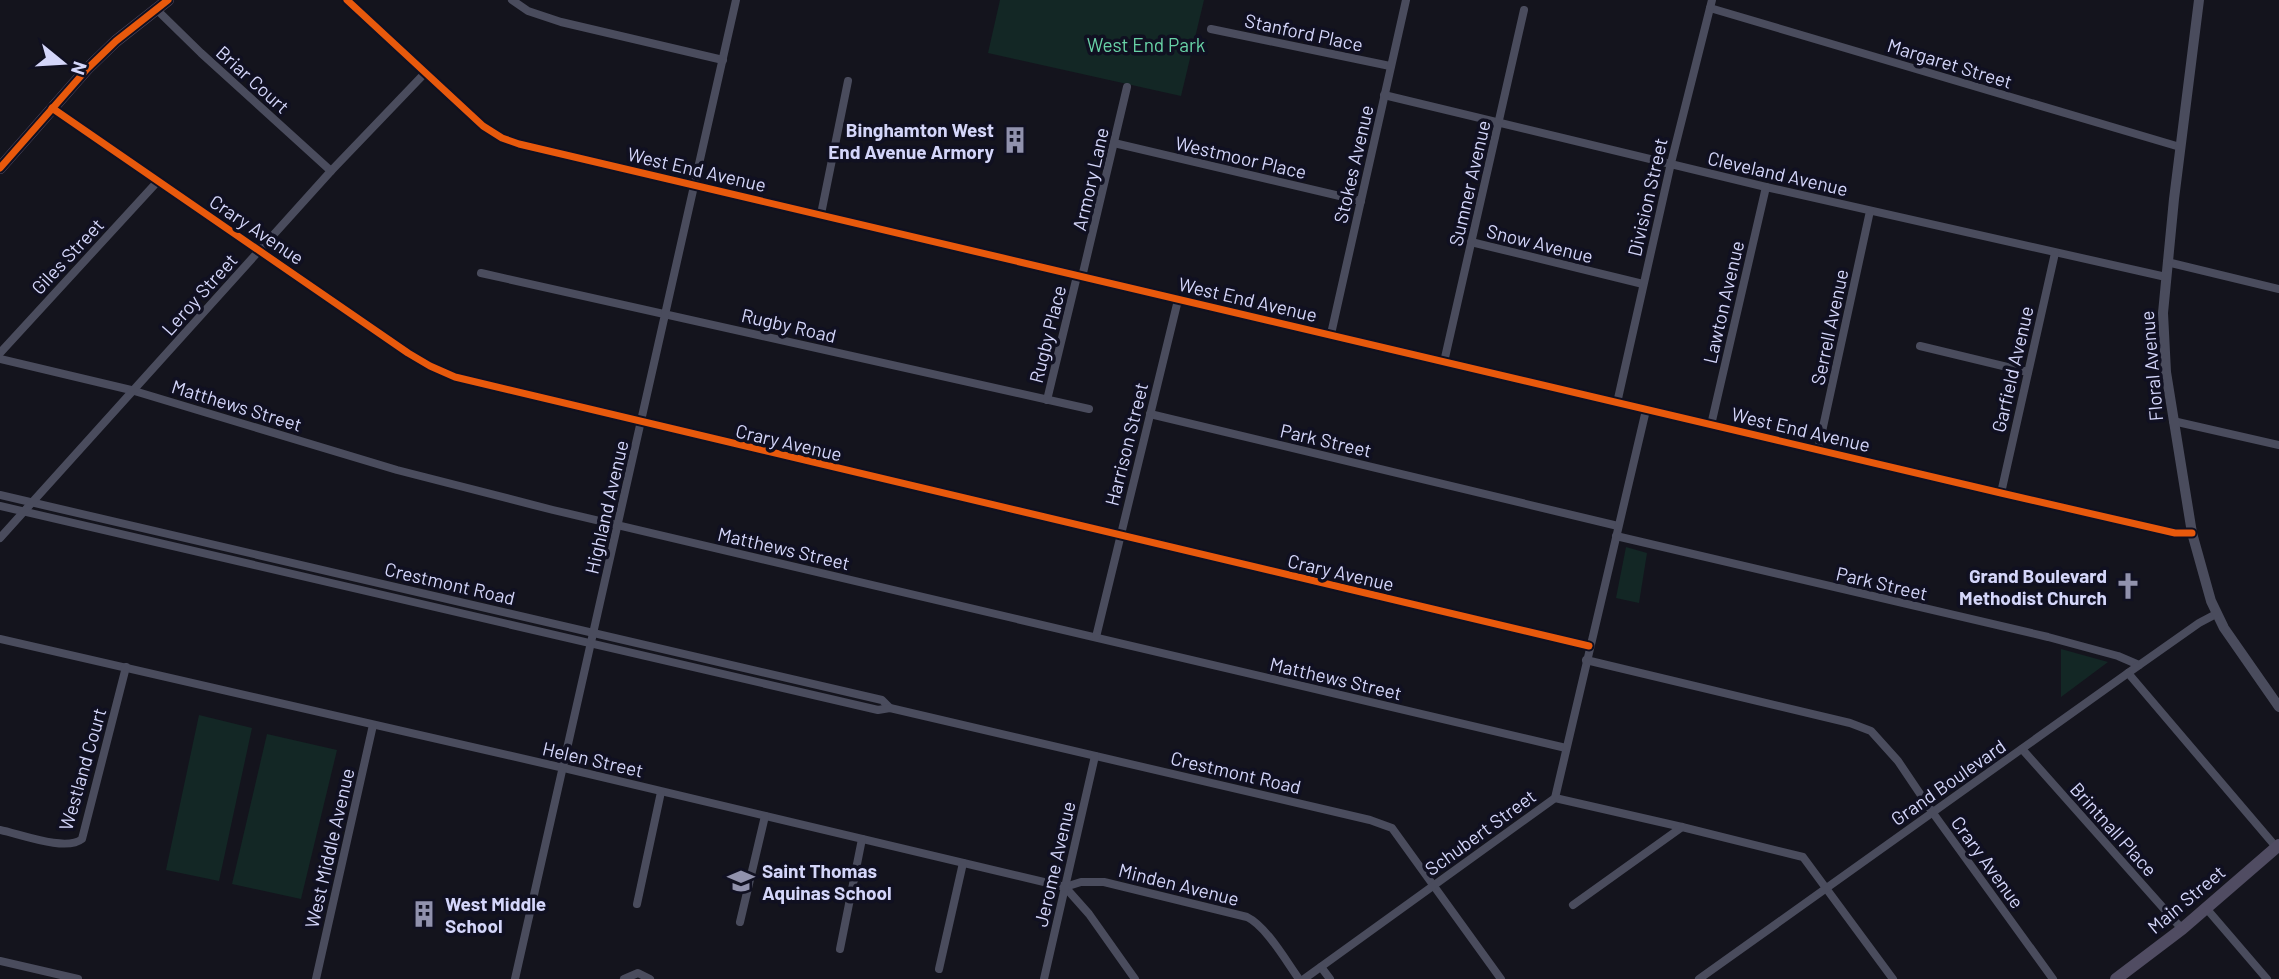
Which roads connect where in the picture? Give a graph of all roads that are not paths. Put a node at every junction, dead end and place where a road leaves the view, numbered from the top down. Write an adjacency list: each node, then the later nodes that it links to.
1 (168, 0): 8 (main road)
2 (347, 0): 13 (street, West End Avenue)
3 (512, 0): 11 (street)
4 (736, 0): 11 (street, Highland Avenue)
5 (1406, 0): 12 (street, Stokes Avenue)
6 (2199, 0): 20 (street, Floral Avenue)
7 (1711, 4): 20 (street, Margaret Street); 21 (street, Division Street)
8 (156, 9): 17 (main road); 23 (street, Briar Court)
9 (1524, 10): 18 (street, Sumner Avenue)
10 (1211, 29): 12 (street, Stanford Place)
11 (723, 60): 25 (street, Highland Avenue)
12 (1390, 66): 16 (street, Stokes Avenue)
13 (425, 73): 23 (street, Leroy Street); 25 (street, West End Avenue)
14 (848, 81): 29 (street)
15 (1127, 87): 19 (street, Armory Lane)
16 (1384, 96): 18 (street, Cleveland Avenue); 27 (street, Stokes Avenue)
17 (52, 107): 22 (main road); 24 (street, Crary Avenue)
18 (1498, 124): 21 (street, Cleveland Avenue); 30 (street, Sumner Avenue)
19 (1114, 143): 27 (street, Westmoor Place); 35 (street, Armory Lane)
20 (2180, 147): 33 (street, Floral Avenue)
21 (1671, 163): 26 (street, Cleveland Avenue); 37 (street, Division Street)
22 (0, 168)
23 (331, 171): 31 (street, Leroy Street)
24 (158, 181): 31 (street, Crary Avenue); 43 (street, Giles Street)
25 (695, 185): 29 (street, West End Avenue); 40 (street, Highland Avenue)
26 (1766, 187): 28 (street, Cleveland Avenue); 55 (street, Lawton Avenue)
27 (1360, 201): 41 (street, Stokes Avenue)
28 (1870, 211): 32 (street, Cleveland Avenue); 57 (street, Serrell Avenue)
29 (821, 214): 35 (street, West End Avenue)
30 (1471, 242): 37 (street, Snow Avenue); 45 (street, Sumner Avenue)
31 (260, 250): 47 (street, Leroy Street); 54 (street, Crary Avenue)
32 (2055, 253): 36 (street, Cleveland Avenue); 46 (street, Garfield Avenue)
33 (2167, 262): 36 (street, Floral Avenue); 38 (street)
34 (481, 273): 40 (street, Rugby Road)
35 (1080, 277): 39 (street, West End Avenue); 48 (street, Rugby Place)
36 (2166, 277): 53 (street, Floral Avenue)
37 (1643, 284): 49 (street, Division Street)
38 (2279, 289)
39 (1178, 300): 41 (street, West End Avenue); 52 (street, Harrison Street)
40 (665, 314): 48 (street, Rugby Road); 54 (street, Highland Avenue)
41 (1331, 334): 45 (street, West End Avenue)
42 (1920, 346): 46 (street)
43 (0, 353)
44 (0, 359): 47 (street, Matthews Street)
45 (1444, 362): 49 (street, West End Avenue)
46 (2028, 372): 58 (street, Garfield Avenue)
47 (131, 390): 60 (street, Leroy Street); 63 (street, Matthews Street)
48 (1047, 400): 50 (street, Rugby Road)
49 (1617, 403): 51 (street, West End Avenue)
50 (1089, 409)
51 (1646, 410): 55 (street, West End Avenue); 64 (street, Schubert Street)
52 (1150, 414): 64 (street, Park Street); 66 (street, Harrison Street)
53 (2173, 421): 56 (street); 65 (street, Floral Avenue)
54 (641, 423): 63 (street, Highland Avenue); 66 (street, Crary Avenue)
55 (1711, 425): 57 (street, West End Avenue)
56 (2279, 446)
57 (1818, 450): 58 (street, West End Avenue)
58 (2001, 492): 65 (street, West End Avenue)
59 (0, 495): 60 (street, Crestmont Road)
60 (32, 502): 62 (street, Leroy Street); 69 (street, Crestmont Road)
61 (0, 506): 62 (street, Crestmont Road)
62 (24, 511): 68 (street, Leroy Street); 70 (street, Crestmont Road)
63 (618, 525): 74 (street, Highland Avenue); 75 (street, Matthews Street)
64 (1618, 526): 67 (street, Schubert Street)
65 (2192, 533): 73 (street, Floral Avenue)
66 (1120, 536): 75 (street, Harrison Street); 78 (street, Crary Avenue)
67 (1616, 536): 78 (street, Schubert Street); 80 (street, Park Street)
68 (0, 538)
69 (314, 568): 70 (street); 71 (street, Crestmont Road)
70 (312, 579): 72 (street, Crestmont Road)
71 (448, 599): 72 (street); 74 (street, Crestmont Road)
72 (446, 610): 77 (street, Crestmont Road)
73 (2216, 614): 80 (street, Grand Boulevard); 83 (street, Floral Avenue)
74 (594, 632): 77 (street, Highland Avenue); 84 (street, Crestmont Road)
75 (1096, 637): 86 (street, Matthews Street)
76 (0, 639): 81 (street, Helen Street)
77 (591, 644): 84 (street, Crestmont Road); 89 (street, Highland Avenue)
78 (1589, 646): 79 (street, Schubert Street)
79 (1586, 660): 86 (street, Schubert Street); 92 (street, Crary Avenue)
80 (2139, 665): 82 (street, Grand Boulevard)
81 (126, 667): 85 (street, Helen Street); 95 (street, Westland Court)
82 (2128, 673): 87 (street, Grand Boulevard); 97 (street)
83 (2279, 707)
84 (890, 708): 88 (street, Crestmont Road)
85 (373, 724): 89 (street, Helen Street); 114 (street, West Middle Avenue)
86 (1566, 748): 91 (street, Schubert Street)
87 (2022, 749): 92 (street, Grand Boulevard); 106 (street, Brintnall Place)
88 (1095, 756): 99 (street, Crestmont Road); 100 (street, Jerome Avenue)
89 (564, 768): 90 (street, Helen Street); 115 (street, Highland Avenue)
90 (661, 792): 93 (street, Helen Street); 102 (street)
91 (1555, 797): 94 (street); 99 (street, Schubert Street)
92 (1933, 813): 101 (street, Grand Boulevard); 125 (street, Crary Avenue)
93 (765, 816): 96 (street, Helen Street); 105 (street)
94 (1682, 827): 101 (street); 103 (street)
95 (0, 830)
96 (862, 839): 98 (street, Helen Street); 107 (street)
97 (2278, 846): 104 (main road, Main Street)
98 (963, 863): 100 (street, Helen Street); 110 (street)
99 (1434, 884): 109 (street, Schubert Street); 122 (street, Crestmont Road)
100 (1065, 887): 117 (street, Jerome Avenue); 118 (street); 119 (street, Minden Avenue)
101 (1827, 888): 123 (street, Grand Boulevard); 124 (street)
102 (637, 904)
103 (1573, 905)
104 (2206, 908): 106 (main road, Main Street); 127 (street)
105 (740, 922)
106 (2182, 929): 126 (main road, Main Street)
107 (840, 949)
108 (0, 961): 111 (street)
109 (1321, 967): 120 (street, Schubert Street); 121 (street)
110 (939, 969)
111 (43, 975): 113 (street)
112 (649, 978): 116 (street)
113 (78, 979)
114 (316, 979)
115 (515, 979)
116 (624, 979)
117 (1044, 979)
118 (1135, 979)
119 (1299, 979)
120 (1304, 979)
121 (1329, 979)
122 (1502, 979)
123 (1699, 979)
124 (1893, 979)
125 (2053, 979)
126 (2116, 979)
127 (2267, 979)

